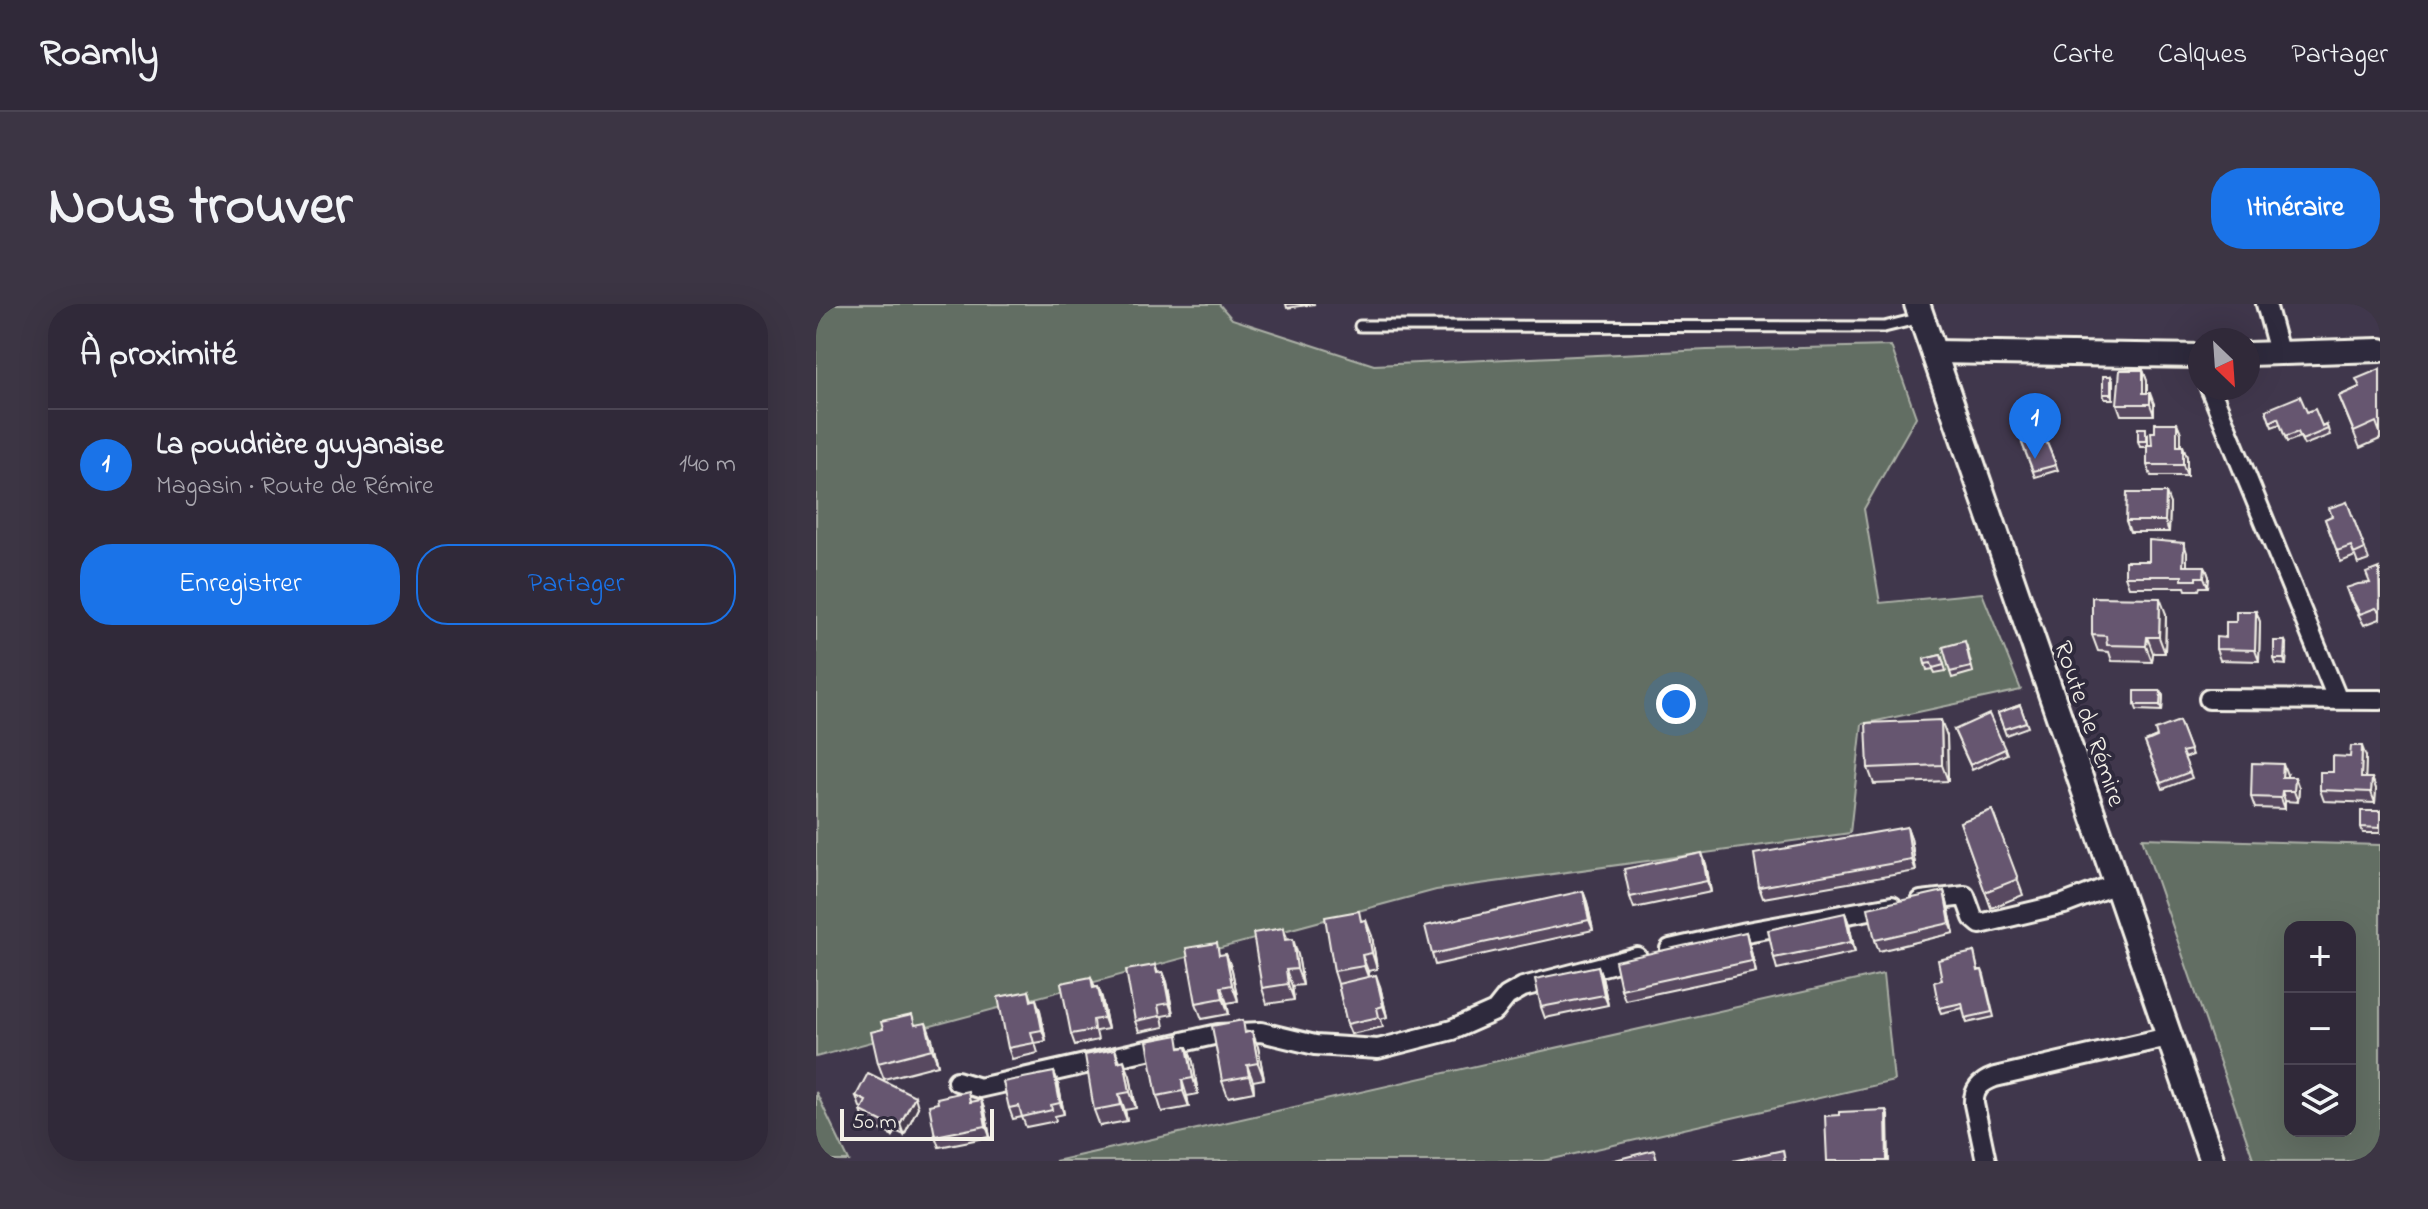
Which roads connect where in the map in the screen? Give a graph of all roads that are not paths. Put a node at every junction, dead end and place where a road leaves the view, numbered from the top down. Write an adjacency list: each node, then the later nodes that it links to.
1 (2266, 304): 6 (street)
2 (1919, 311): 3 (lane); 5 (main road, Route de Rémire)
3 (1360, 326)
4 (2380, 350): 6 (street)
5 (1933, 352): 8 (street); 13 (main road, Route de Rémire)
6 (2279, 352): 7 (street)
7 (2260, 353)
8 (2188, 359)
9 (2215, 400): 10 (street)
10 (2337, 698): 11 (street); 12 (street)
11 (2209, 699)
12 (2380, 700)
13 (2116, 884): 14 (main road, Route de Rémire); 15 (street)
14 (2168, 1037): 16 (street); 17 (main road, Route de Rémire)
15 (957, 1081)
16 (1986, 1161)
17 (2212, 1161)

